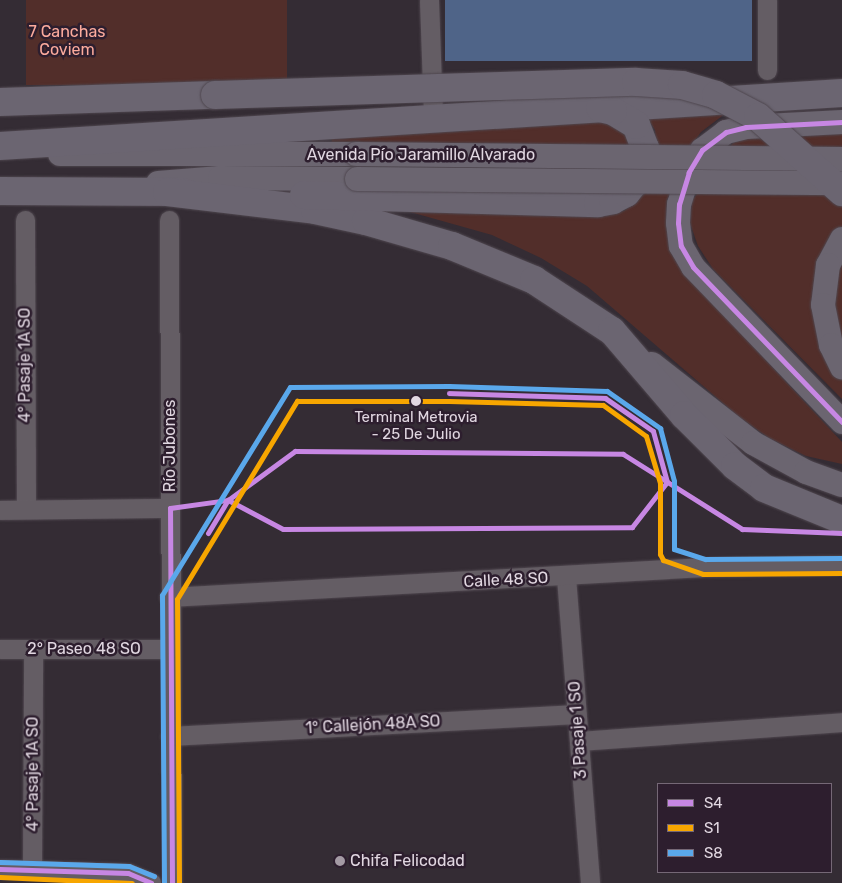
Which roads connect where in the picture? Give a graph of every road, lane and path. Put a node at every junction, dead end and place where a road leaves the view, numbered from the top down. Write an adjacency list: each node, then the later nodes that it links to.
1 (429, 0): 7 (street)
2 (767, 0): 3 (street)
3 (767, 70)
4 (842, 93): 6 (highway)
5 (0, 102): 16 (highway, bridge)
6 (588, 106): 7 (highway); 15 (highway)
7 (433, 116): 9 (highway)
8 (842, 122): 22 (main road)
9 (0, 146)
10 (0, 154): 11 (main road, Avenida Pío Jaramillo Alvarado, bridge)
11 (842, 159)
12 (842, 183): 14 (main road, Avenida Pío Jaramillo Alvarado, bridge)
13 (0, 191): 14 (highway)
14 (49, 192): 15 (highway)
15 (166, 192): 20 (highway)
16 (842, 192)
17 (25, 220): 25 (street, 4° Pasaje 1A SO)
18 (169, 220): 24 (street, Río Jubones)
19 (842, 239): 21 (main road)
20 (612, 331): 23 (main road); 27 (highway)
21 (842, 368)
22 (842, 422)
23 (842, 485)
24 (170, 508): 25 (street); 30 (street, Río Jubones)
25 (26, 509): 26 (street)
26 (0, 510)
27 (842, 520)
28 (842, 565): 29 (street, Calle 48 SO)
29 (566, 577): 30 (street, Calle 48 SO); 34 (street, 3 Pasaje 1 SO)
30 (169, 597): 33 (street, Río Jubones)
31 (0, 649): 32 (street, 2° Paseo 48 SO)
32 (33, 649): 33 (street, 2° Paseo 48 SO); 39 (street, 4° Pasaje 1A SO)
33 (169, 649): 36 (street, Río Jubones)
34 (576, 714): 36 (street, 1° Callejón 48A SO); 37 (street, 3 Pasaje 1 SO)
35 (842, 722): 37 (street)
36 (170, 736): 41 (street, Río Jubones)
37 (579, 741): 42 (street, 3 Pasaje 1 SO)
38 (0, 869): 39 (street)
39 (32, 870): 40 (street)
40 (151, 883)
41 (172, 883)
42 (590, 883)

